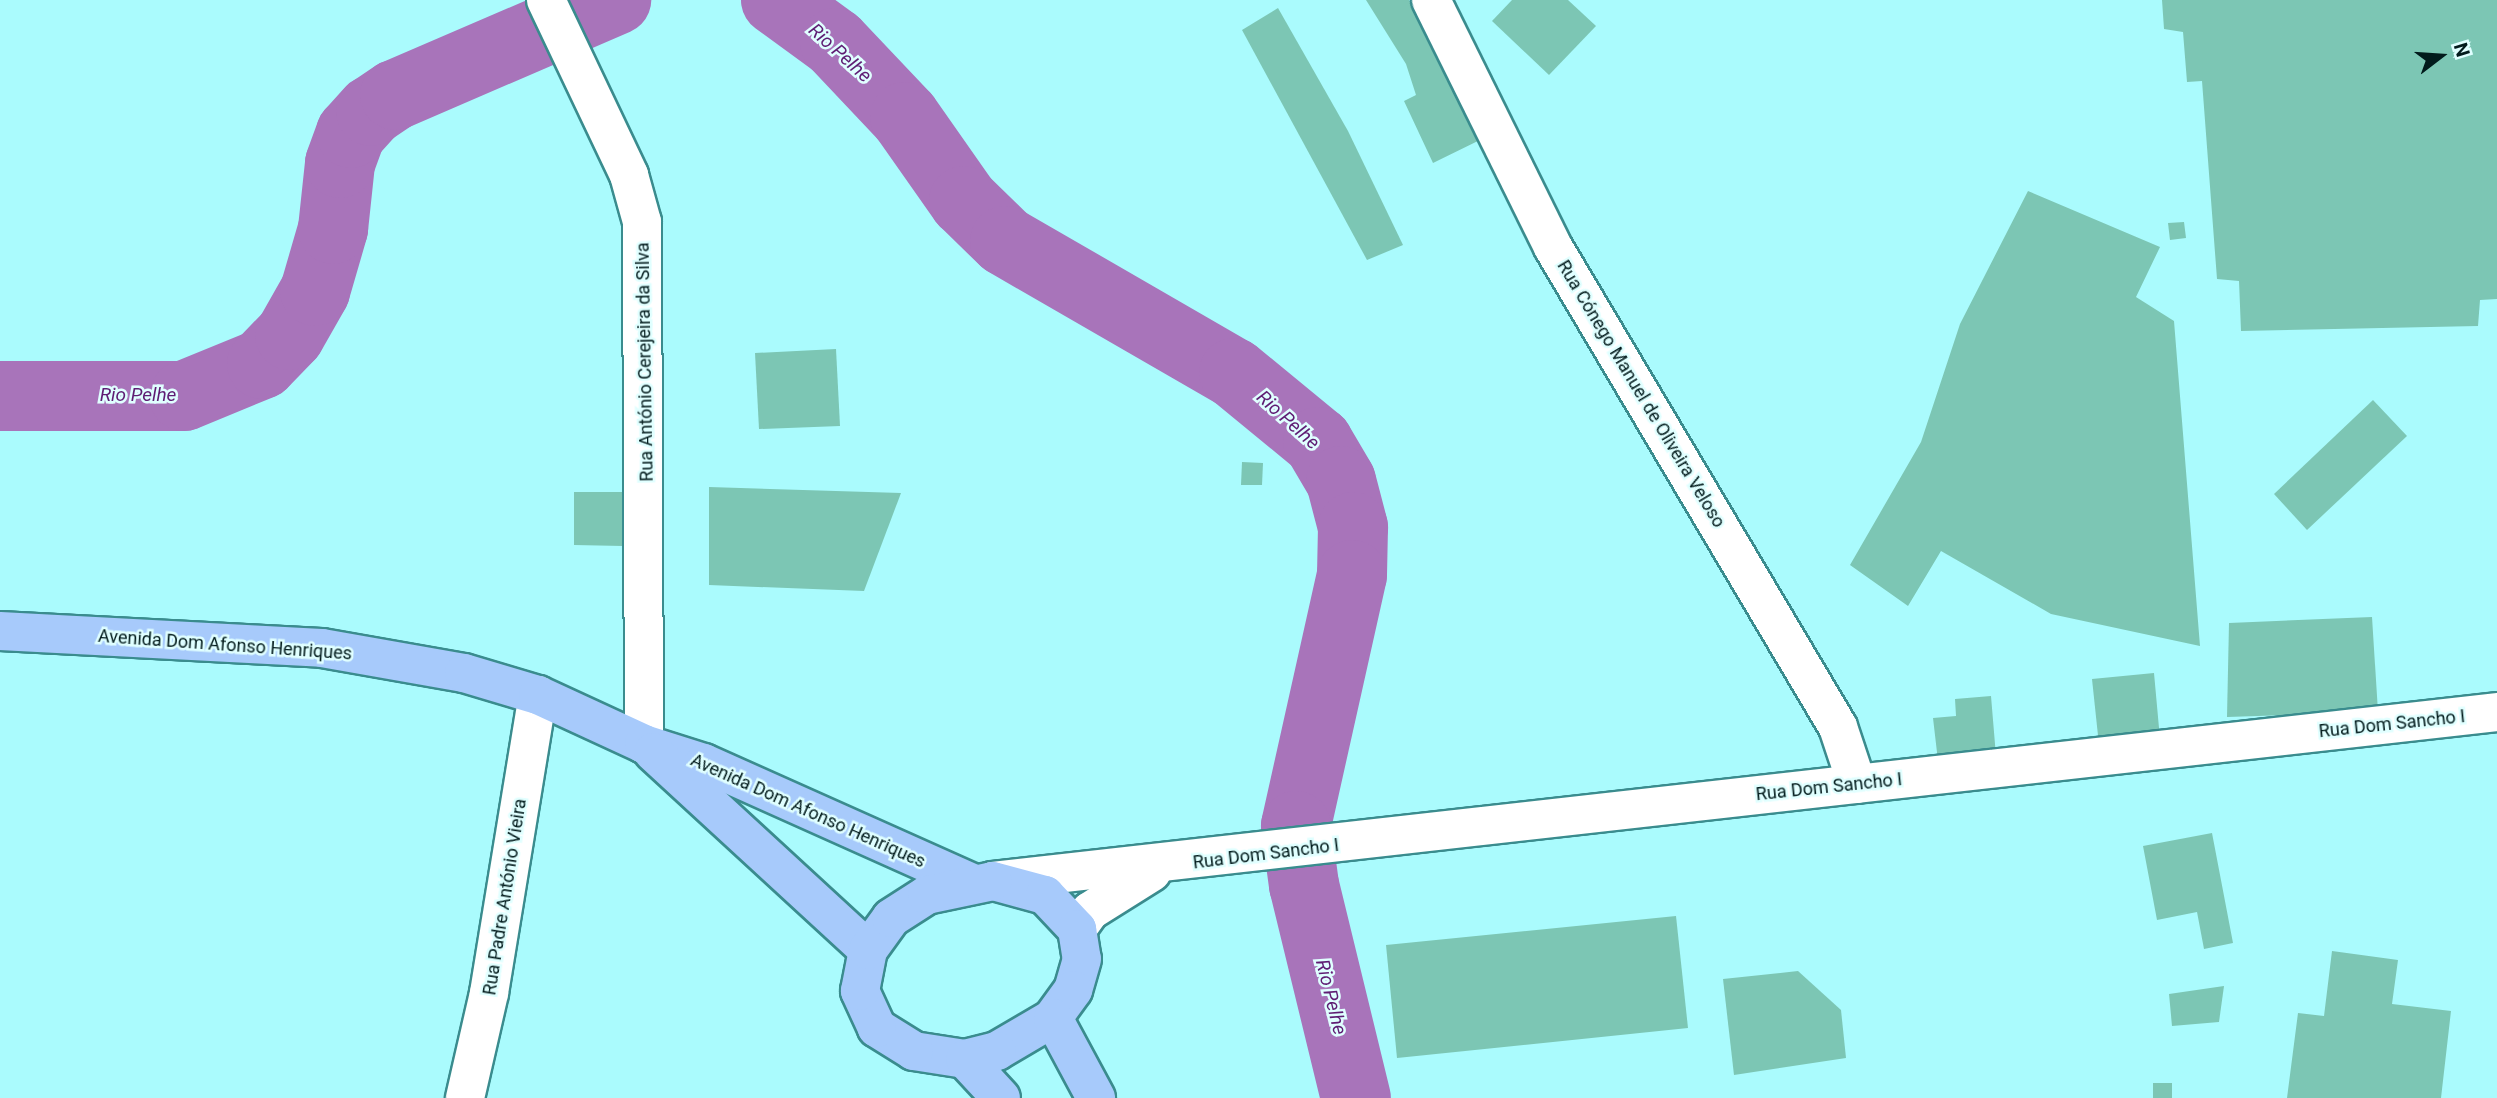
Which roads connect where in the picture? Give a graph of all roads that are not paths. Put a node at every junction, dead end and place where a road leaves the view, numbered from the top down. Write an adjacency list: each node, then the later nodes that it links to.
1 (1431, 0): 7 (street, Rua Cónego Manuel de Oliveira Veloso)
2 (548, 4): 6 (street, Rua António Cerejeira da Silva)
3 (0, 631): 4 (main road, Avenida Dom Afonso Henriques)
4 (537, 695): 6 (main road, Avenida Dom Afonso Henriques); 14 (street, Rua Padre António Vieira)
5 (2497, 712): 7 (street, Rua Dom Sancho I)
6 (644, 744): 9 (main road, Avenida Dom Afonso Henriques); 11 (main road, Avenida Dom Afonso Henriques)
7 (1857, 784): 8 (street, Rua Dom Sancho I)
8 (1161, 866): 9 (street, Rua Dom Sancho I); 10 (street)
9 (982, 882): 10 (main road); 11 (main road)
10 (1077, 929): 12 (main road)
11 (868, 950): 13 (main road)
12 (1053, 1018): 13 (main road); 16 (main road)
13 (965, 1059): 15 (main road)
14 (464, 1098)
15 (1002, 1098)
16 (1096, 1098)

